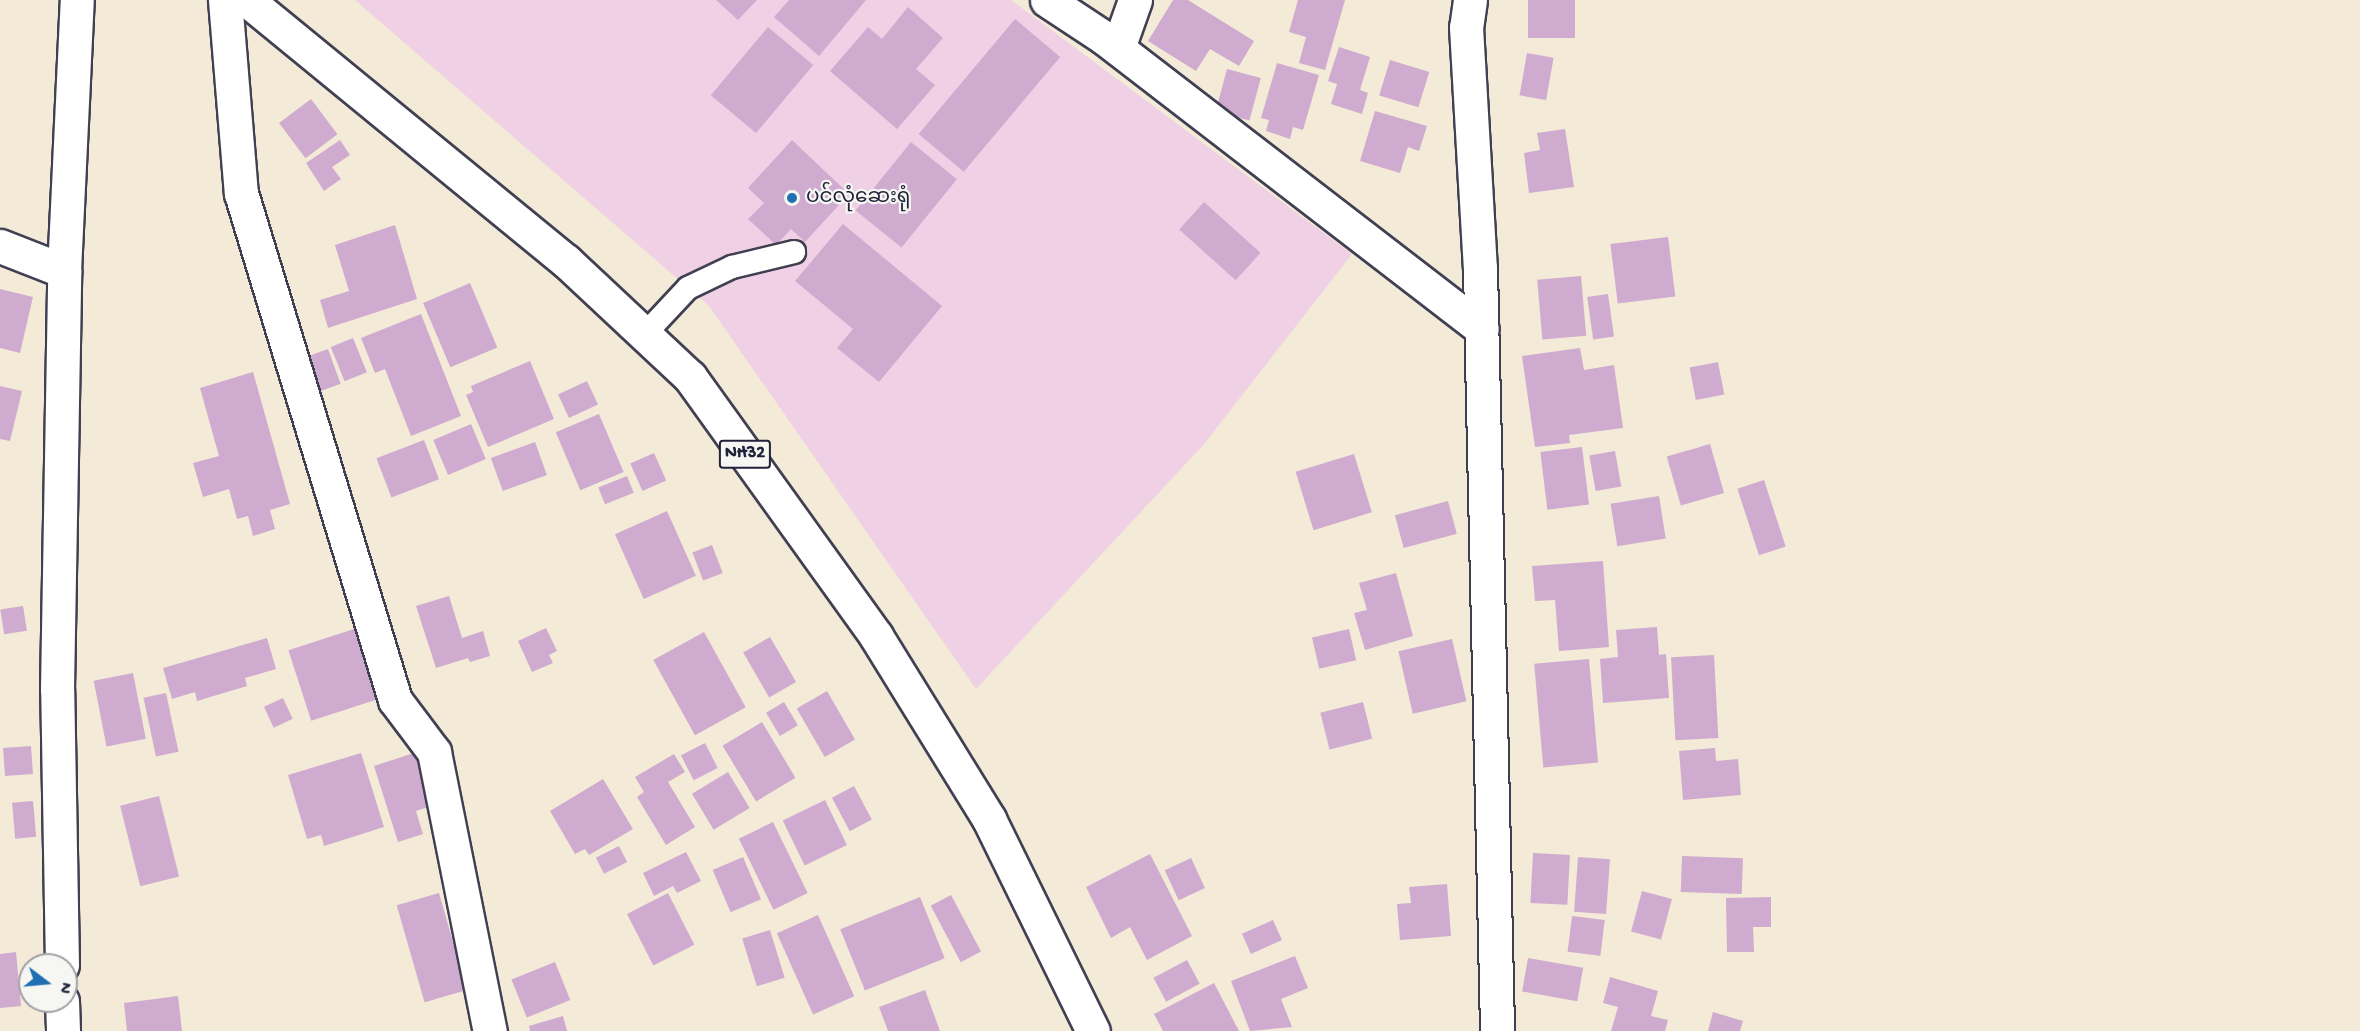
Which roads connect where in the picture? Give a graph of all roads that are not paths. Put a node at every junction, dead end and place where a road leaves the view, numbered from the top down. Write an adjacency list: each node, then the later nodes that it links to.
1 (77, 0): 10 (main road)
2 (225, 0): 16 (main road)
3 (247, 0): 12 (main road, NH32)
4 (1047, 0): 7 (main road)
5 (1136, 0): 7 (main road)
6 (1470, 0): 11 (main road)
7 (1118, 48): 11 (main road)
8 (0, 246): 10 (main road)
9 (794, 252): 12 (lane)
10 (64, 271): 13 (main road)
11 (1482, 329): 18 (main road)
12 (644, 335): 17 (main road, NH32)
13 (62, 953)
14 (62, 1013): 15 (main road)
15 (63, 1031)
16 (490, 1031)
17 (1093, 1031)
18 (1497, 1031)

